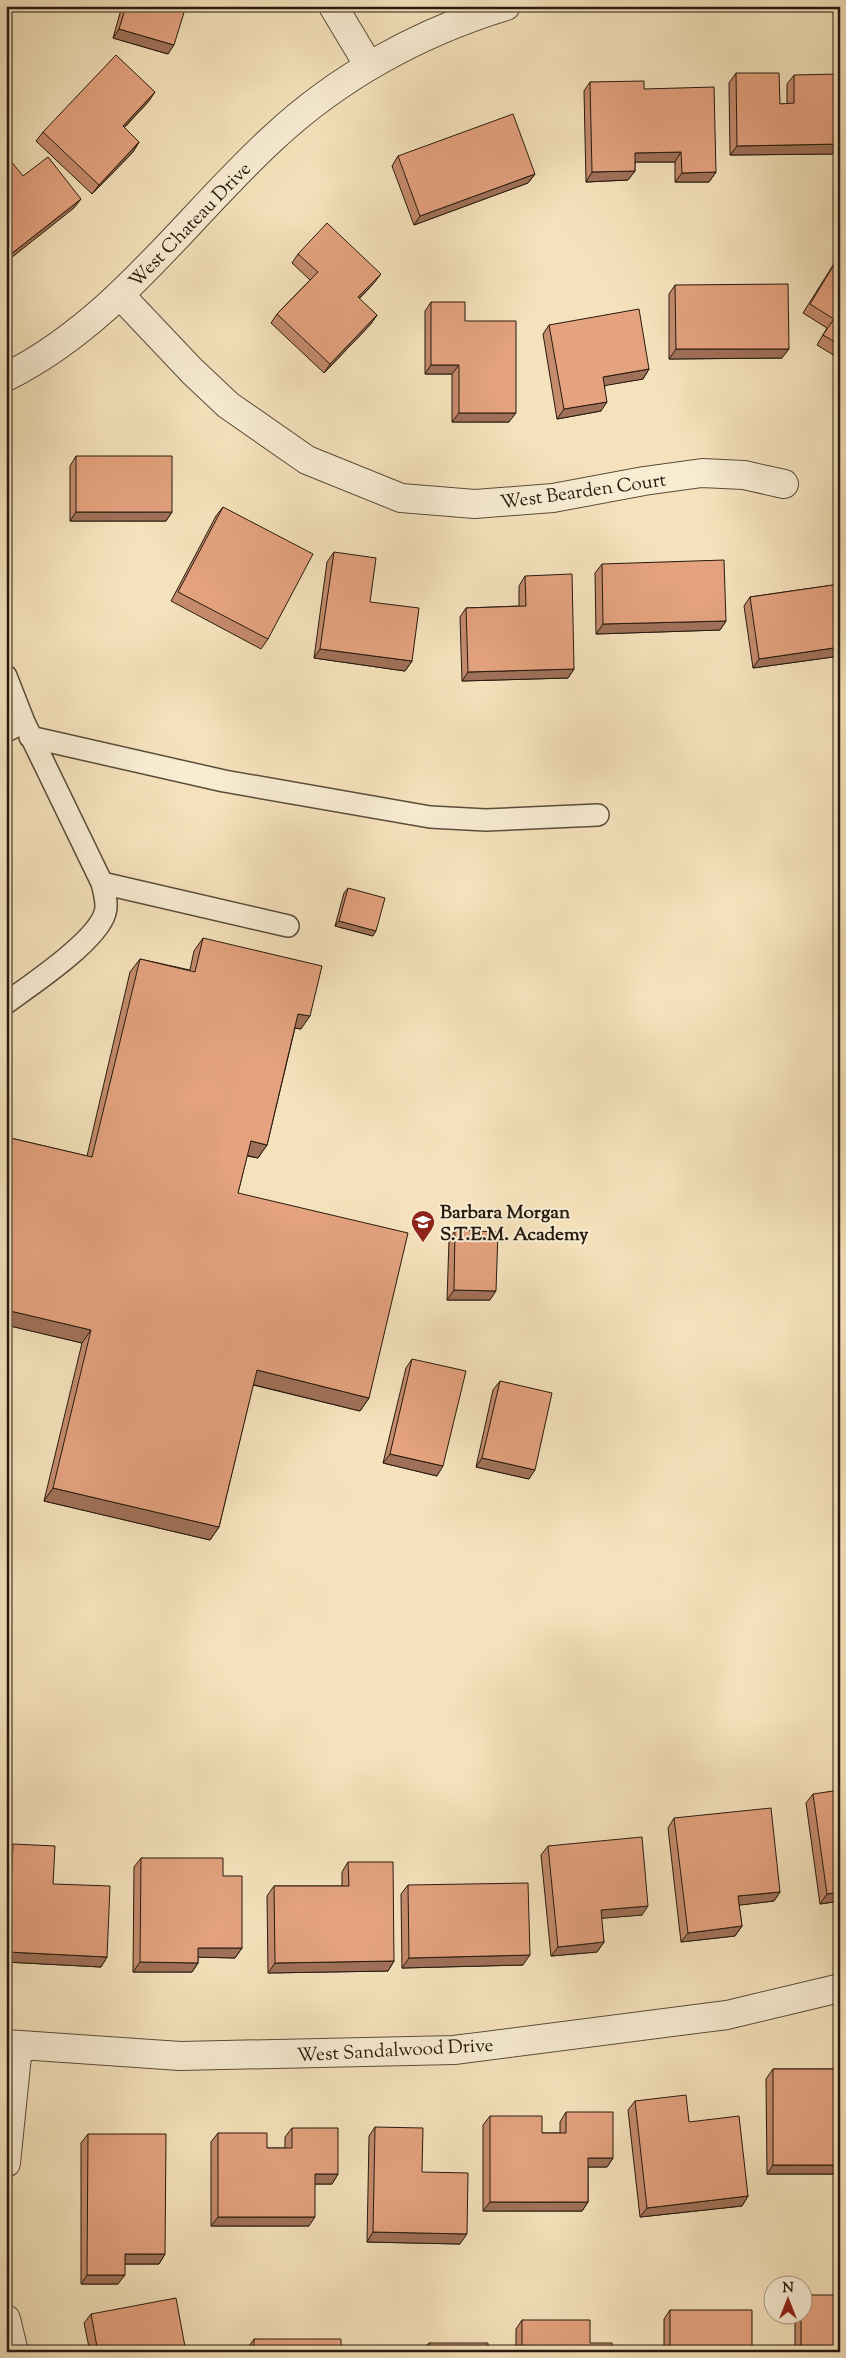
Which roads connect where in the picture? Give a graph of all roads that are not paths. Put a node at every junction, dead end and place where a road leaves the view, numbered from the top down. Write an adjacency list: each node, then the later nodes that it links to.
1 (333, 6): 3 (street)
2 (506, 6): 3 (street, West Chateau Drive)
3 (369, 66): 4 (street, West Chateau Drive)
4 (121, 296): 5 (street, West Chateau Drive); 6 (street, West Bearden Court)
5 (6, 377)
6 (784, 484)
7 (6, 676): 8 (lane)
8 (20, 730): 9 (lane); 10 (lane)
9 (598, 815)
10 (102, 883): 11 (lane); 12 (lane)
11 (288, 926)
12 (6, 1003)
13 (840, 1988): 14 (street, West Sandalwood Drive)
14 (12, 2045): 15 (street)
15 (6, 2163)
16 (6, 2319): 17 (street)
17 (14, 2352)

